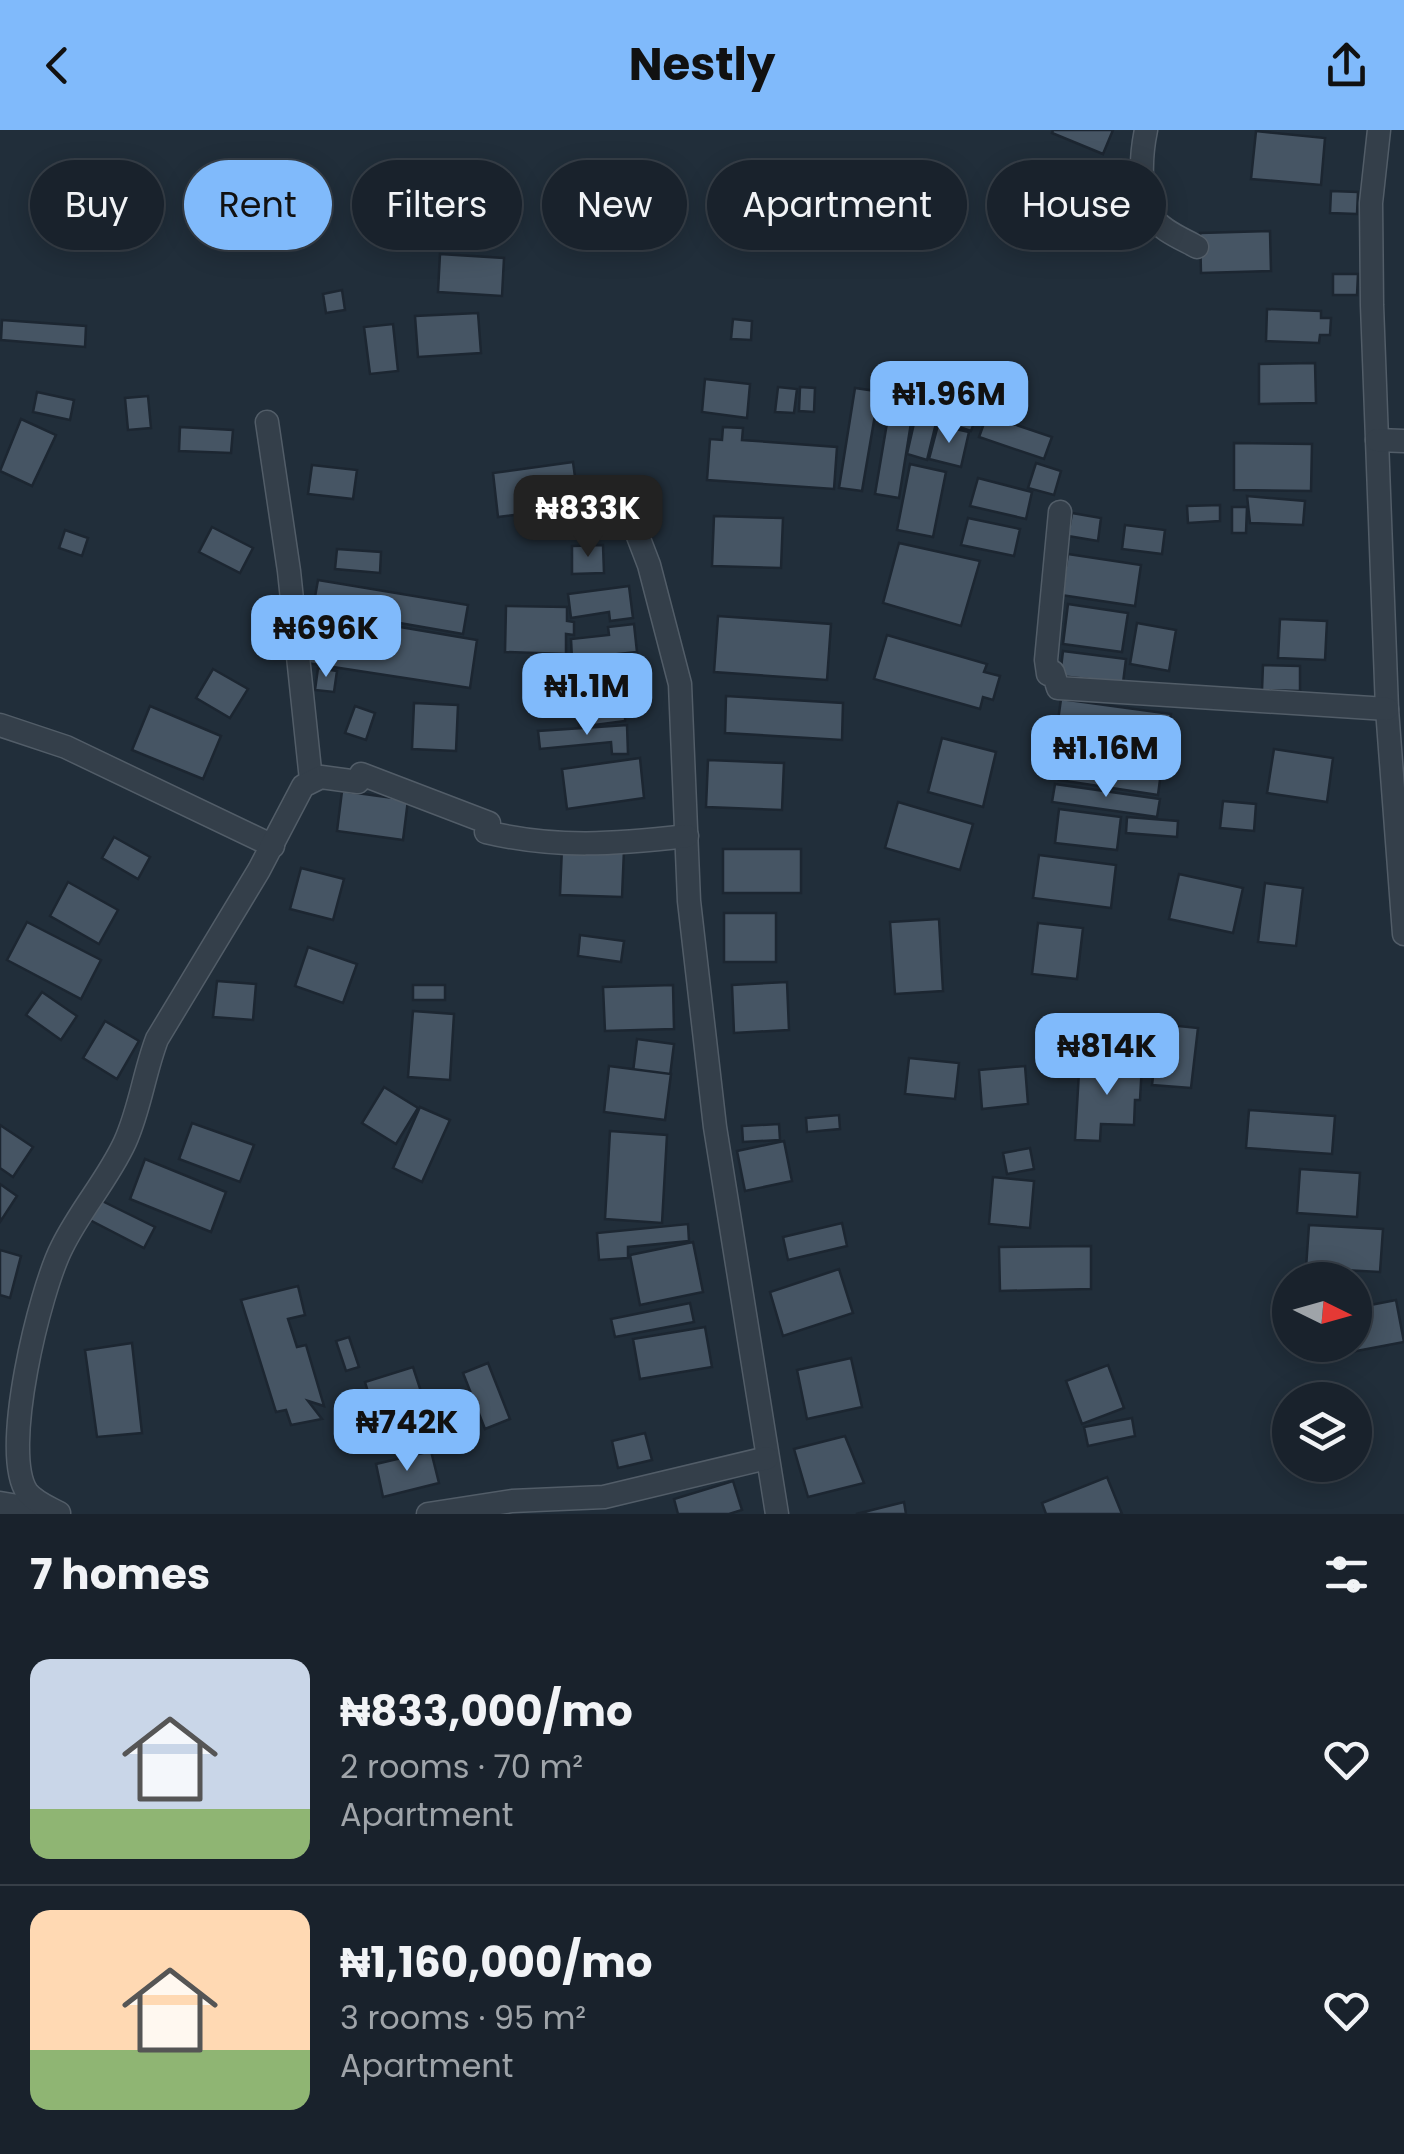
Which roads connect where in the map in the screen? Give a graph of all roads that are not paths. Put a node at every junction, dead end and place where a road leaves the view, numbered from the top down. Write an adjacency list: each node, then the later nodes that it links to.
1 (1146, 130): 3 (street)
2 (1378, 130): 5 (street)
3 (1197, 247)
4 (267, 422): 11 (street)
5 (1376, 440): 6 (street); 9 (street)
6 (1404, 441)
7 (621, 492): 12 (street)
8 (1060, 512): 9 (street)
9 (1388, 709): 14 (street)
10 (0, 726): 13 (street)
11 (311, 780): 12 (street); 13 (street)
12 (687, 836): 16 (street)
13 (272, 846): 18 (street)
14 (1402, 880): 15 (street)
15 (1404, 934)
16 (767, 1458): 19 (street); 20 (street)
17 (0, 1503): 18 (street)
18 (63, 1513)
19 (428, 1514)
20 (777, 1514)

